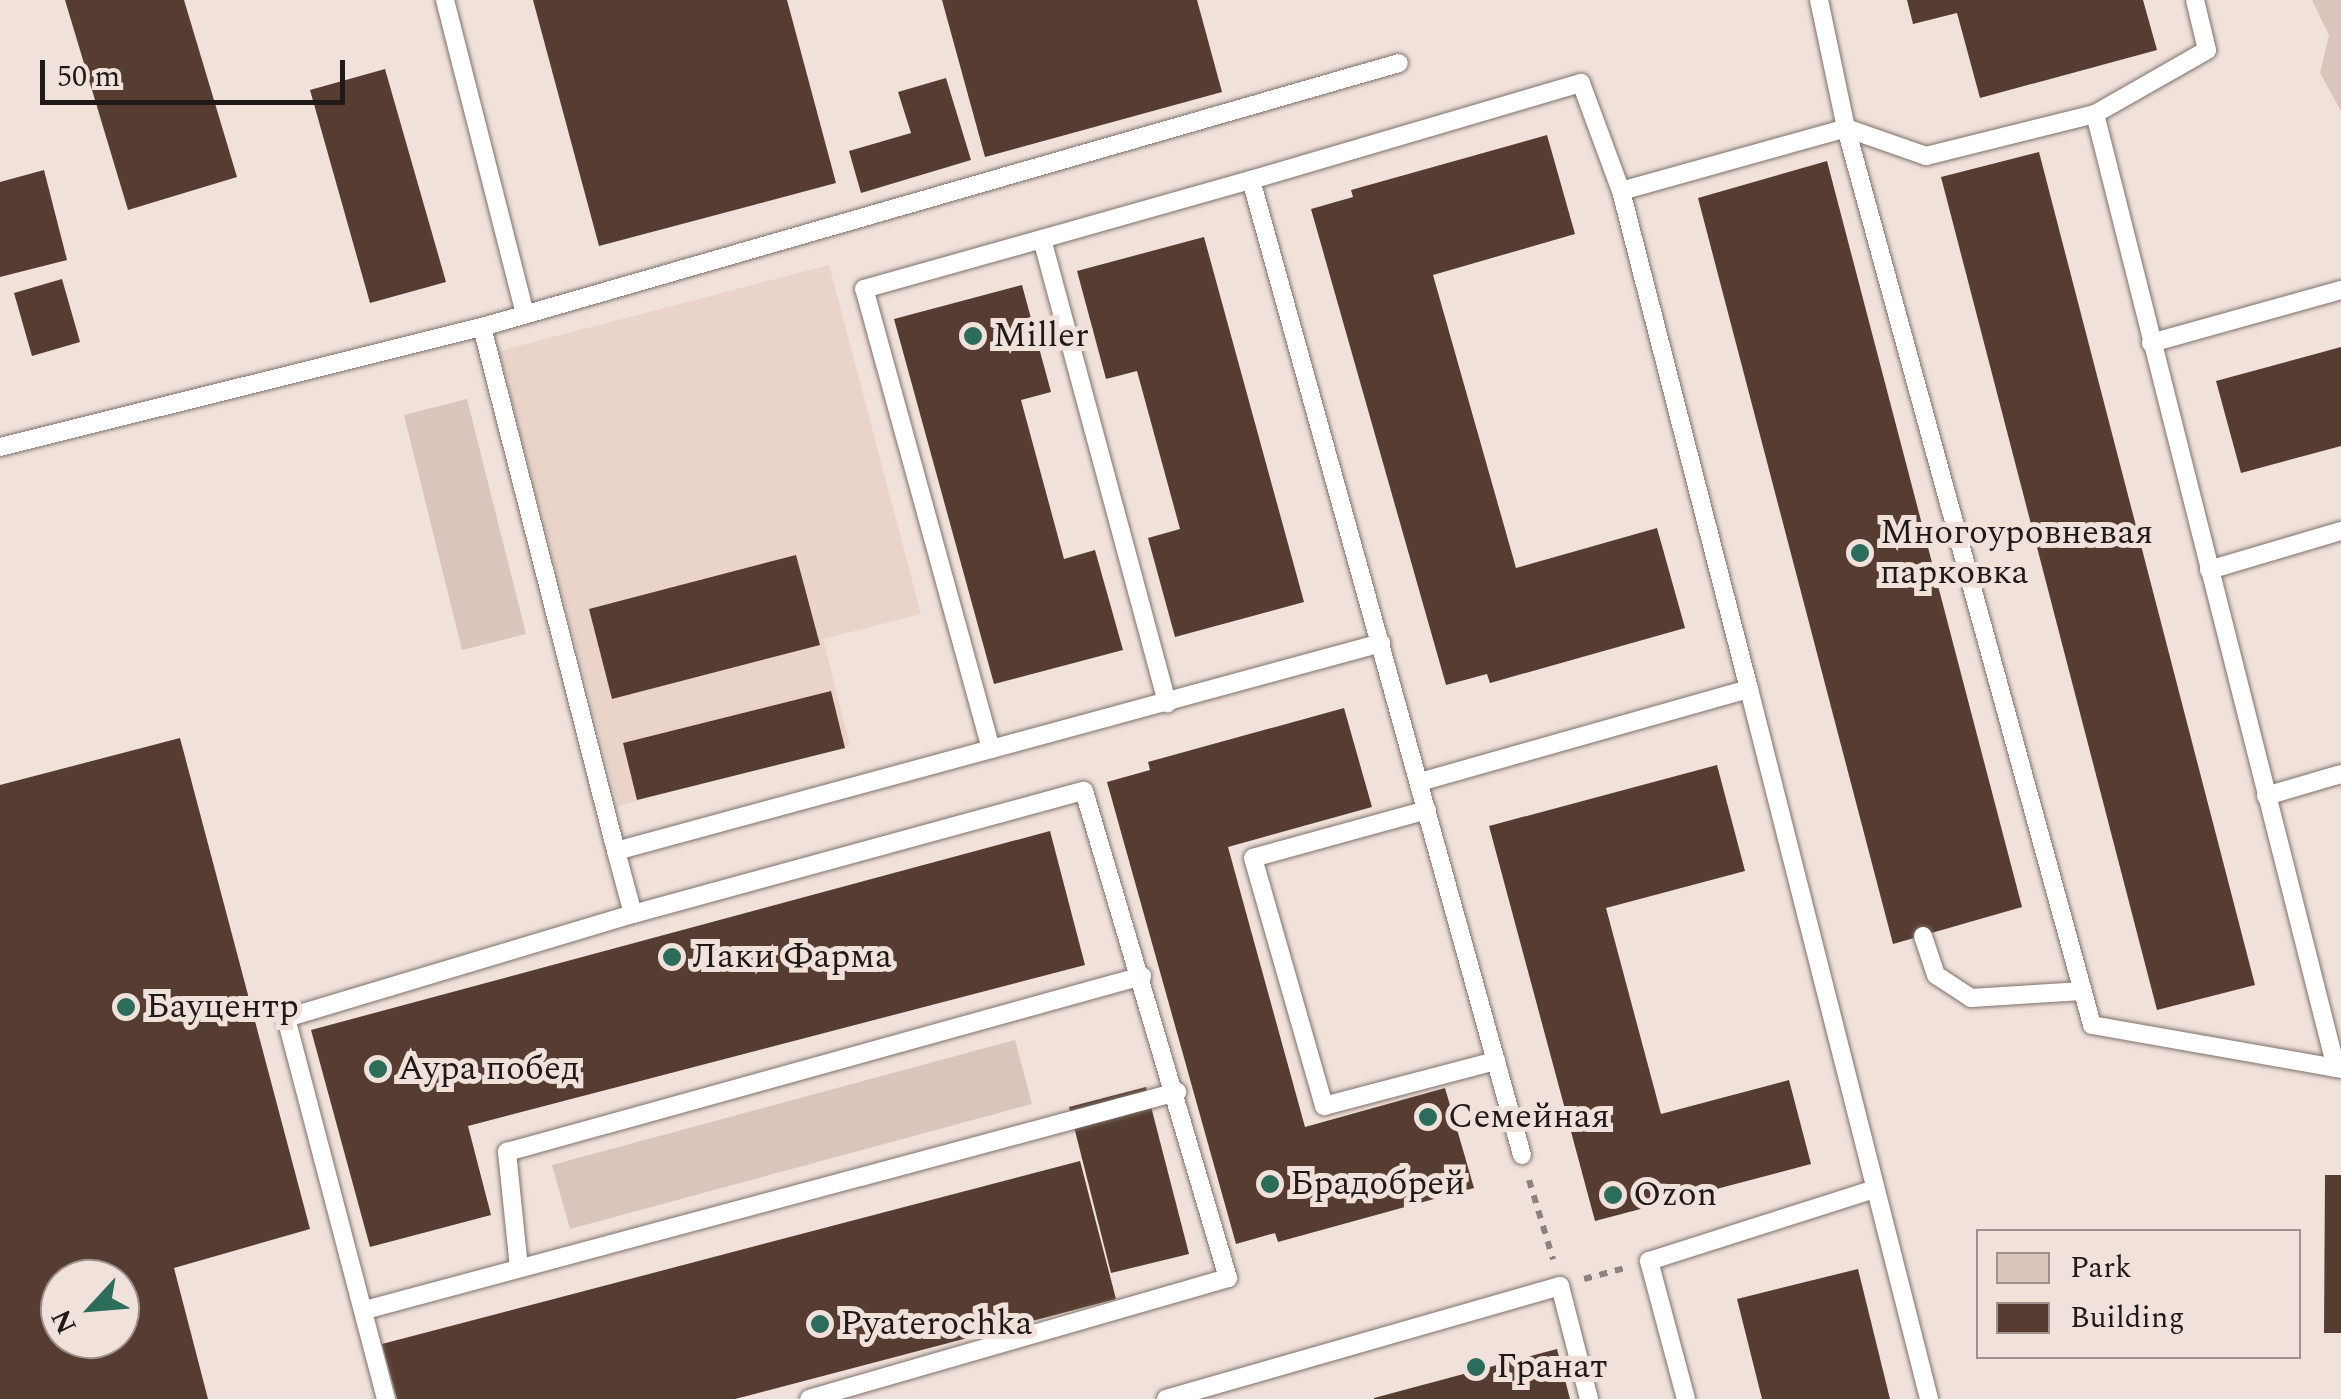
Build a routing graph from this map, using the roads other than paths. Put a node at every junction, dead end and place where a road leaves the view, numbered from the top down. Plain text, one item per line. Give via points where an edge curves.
1 (445, 0) edge
2 (1819, 0) edge
3 (2195, 0) edge
4 (1399, 63) dead end
5 (2095, 114) junction
6 (1846, 128) junction
7 (1251, 180) junction
8 (1620, 192) junction
9 (1042, 239) junction
10 (2341, 290) edge
11 (525, 314) junction
12 (482, 327) junction
13 (2151, 343) junction
14 (0, 448) edge
15 (2341, 531) edge
16 (2209, 570) junction
17 (1381, 643) junction
18 (1749, 689) junction
19 (1167, 703) junction
20 (992, 749) junction
21 (2341, 774) edge
22 (1420, 782) junction
23 (2266, 796) junction
24 (1427, 810) junction
25 (616, 850) junction
26 (633, 914) junction
27 (1922, 936) dead end
28 (1142, 976) junction
29 (2082, 991) junction
30 (1496, 1061) junction
31 (2338, 1068) edge
32 (1177, 1092) junction
33 (1522, 1155) road end
34 (1876, 1189) junction
35 (519, 1268) junction
36 (365, 1310) junction
37 (386, 1399) edge
38 (809, 1399) edge
39 (1166, 1399) edge
40 (1589, 1399) edge
41 (1686, 1399) edge
42 (1929, 1399) edge

1 - 11 lane
2 - 6 lane
3 - 5 lane via 2207,50
4 - 11 lane
5 - 6 lane via 1926,156
5 - 13 lane
6 - 8 lane
6 - 29 lane
7 - 8 lane via 1581,83
7 - 9 lane
7 - 17 lane
8 - 18 lane
9 - 19 lane
9 - 20 lane via 864,289
10 - 13 lane
11 - 12 lane
12 - 14 lane
12 - 25 lane
13 - 16 lane
15 - 16 lane
16 - 23 lane
17 - 19 lane
17 - 22 lane
18 - 22 lane
18 - 34 lane
19 - 20 lane
20 - 25 lane
21 - 23 lane
22 - 24 lane
23 - 31 lane
24 - 30 lane
24 - 30 lane via 1253,858 1324,1106
25 - 26 lane
26 - 28 lane via 1084,791
26 - 36 lane via 286,1018
27 - 29 lane via 1936,975 1971,998
28 - 32 lane
28 - 35 lane via 507,1152
29 - 31 lane via 2092,1025
30 - 33 lane
32 - 35 lane
32 - 38 lane via 1228,1278
34 - 41 lane via 1649,1261
34 - 42 lane
35 - 36 lane
36 - 37 lane
39 - 40 lane via 1560,1286

